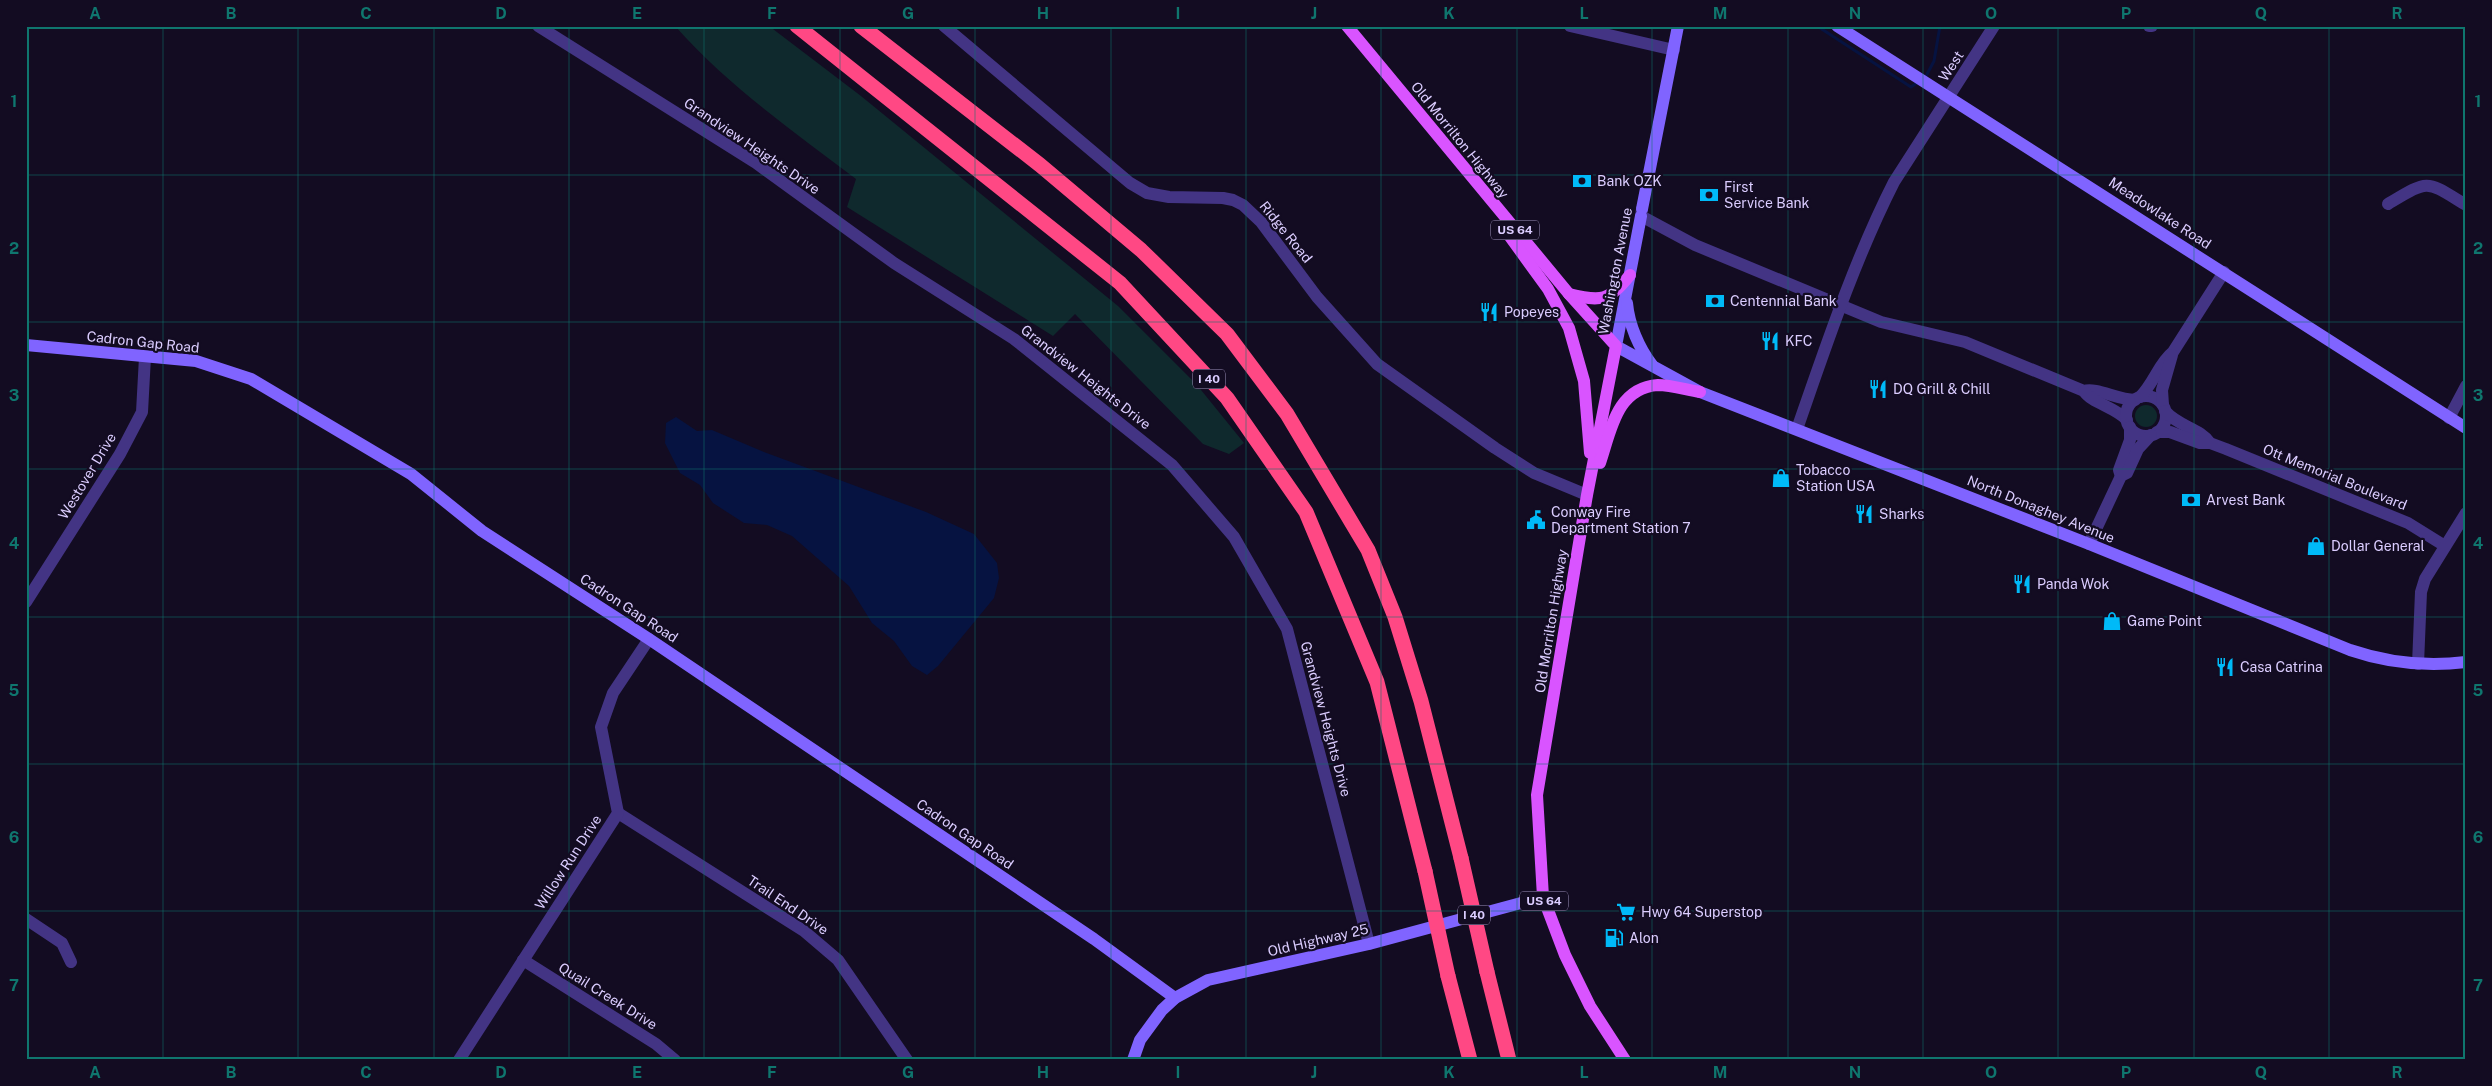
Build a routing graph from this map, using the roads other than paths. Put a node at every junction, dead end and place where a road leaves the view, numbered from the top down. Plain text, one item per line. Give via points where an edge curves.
1 (538, 26) edge
2 (797, 26) edge
3 (861, 26) edge
4 (870, 26) edge
5 (944, 26) edge
6 (1347, 26) edge
7 (1570, 26) edge
8 (1678, 26) edge
9 (1837, 26) edge
10 (1994, 26) edge
11 (1674, 50) junction
12 (934, 84) junction
13 (1949, 96) junction
14 (1462, 165) junction
15 (2388, 204) dead end
16 (2466, 205) edge
17 (1641, 213) junction
18 (2224, 272) junction
19 (1630, 275) junction
20 (1569, 294) junction
21 (1627, 295) junction
22 (1841, 305) junction
23 (26, 345) edge
24 (1616, 346) junction
25 (2173, 352) junction
26 (145, 356) junction
27 (1656, 368) junction
28 (2466, 386) edge
29 (2084, 391) junction
30 (1700, 392) junction
31 (2138, 398) junction
32 (2164, 408) junction
33 (2450, 418) junction
34 (2129, 424) junction
35 (2466, 428) edge
36 (1796, 429) junction
37 (2154, 433) junction
38 (2210, 443) junction
39 (2121, 476) junction
40 (1587, 495) junction
41 (2466, 513) edge
42 (2089, 544) junction
43 (2445, 546) junction
44 (26, 602) edge
45 (649, 639) junction
46 (2466, 662) edge
47 (2418, 664) junction
48 (618, 812) junction
49 (1543, 897) junction
50 (26, 919) edge
51 (1370, 944) junction
52 (523, 960) junction
53 (71, 962) dead end
54 (1175, 998) junction
55 (459, 1060) edge
56 (675, 1060) edge
57 (908, 1060) edge
58 (1133, 1060) edge
59 (1470, 1060) edge
60 (1509, 1060) edge
61 (1624, 1060) edge

1 - 51 street, Grandview Heights Drive via 756,163 894,263 1014,338 1172,465 1234,537 1287,629
2 - 59 highway, I 40, bridge via 1120,283 1227,398 1306,512 1377,682
3 - 12 highway, I 40
4 - 12 highway
5 - 40 street, Ridge Road via 1130,183 1147,193 1169,197 1223,198 1243,205 1261,222 1317,297 1377,364 1534,473
6 - 14 main road, Old Morrilton Highway / US 64
7 - 11 street
8 - 11 street, Washington Avenue
9 - 13 street, Meadowlake Road
10 - 13 street, West
11 - 17 street, Washington Avenue
12 - 60 highway, I 40, bridge via 1040,164 1141,250 1227,334 1287,414 1368,550 1395,617 1421,702
13 - 18 street, Meadowlake Road
13 - 22 street, West via 1880,208
14 - 20 main road, Old Morrilton Highway / US 64
14 - 40 main road via 1548,289 1569,328 1584,381 1590,447
15 - 16 street via 2420,185 2435,186
17 - 19 street, Washington Avenue
17 - 22 street via 1695,245
18 - 25 street
18 - 33 street, Meadowlake Road
19 - 20 main road via 1616,292 1600,299
19 - 21 street, Washington Avenue
20 - 24 main road, Old Morrilton Highway / US 64
21 - 24 street, Washington Avenue
21 - 27 street via 1635,335 1644,354
22 - 29 street via 1881,322 1965,342
22 - 36 street, West
23 - 26 street, Cadron Gap Road
24 - 27 street, North Donaghey Avenue
24 - 40 main road, Old Morrilton Highway / US 64
25 - 31 street via 2165,358 2150,387
25 - 32 street via 2163,386
26 - 44 street, Westover Drive via 142,412 120,454
26 - 45 street, Cadron Gap Road via 196,361 251,379 411,474 482,531
27 - 30 street, North Donaghey Avenue
28 - 33 street
29 - 31 street via 2091,389 2117,399
29 - 34 street via 2088,397 2118,411
30 - 36 street, North Donaghey Avenue
30 - 40 main road via 1659,385 1640,388 1629,395 1612,422
31 - 32 street via 2153,397
31 - 34 street via 2128,409
32 - 37 street via 2164,424
32 - 38 street, Ott Memorial Boulevard via 2179,424 2205,435
33 - 35 street, Meadowlake Road
34 - 37 street via 2140,434
34 - 39 street via 2130,440 2119,470
36 - 42 street, North Donaghey Avenue
37 - 38 street, Ott Memorial Boulevard via 2170,432 2200,443
37 - 39 street via 2138,449 2127,473
38 - 43 street, Ott Memorial Boulevard via 2408,523
39 - 42 street
40 - 49 main road, Old Morrilton Highway / US 64 via 1537,795
41 - 43 street
42 - 47 street, North Donaghey Avenue via 2350,650 2373,658
43 - 47 street via 2421,592
45 - 48 street, Willow Run Drive via 613,692 601,727
45 - 54 street, Cadron Gap Road via 1094,939
46 - 47 street, North Donaghey Avenue
48 - 52 street, Willow Run Drive
48 - 57 street, Trail End Drive via 804,931 831,954
49 - 51 street, Old Highway 25
49 - 61 main road, Old Morrilton Highway / US 64 via 1590,1006
50 - 53 street via 62,943
51 - 54 street, Old Highway 25 via 1208,980
52 - 55 street, Willow Run Drive
52 - 56 street, Quail Creek Drive via 656,1044
54 - 58 street, Old Highway 25 via 1140,1040

